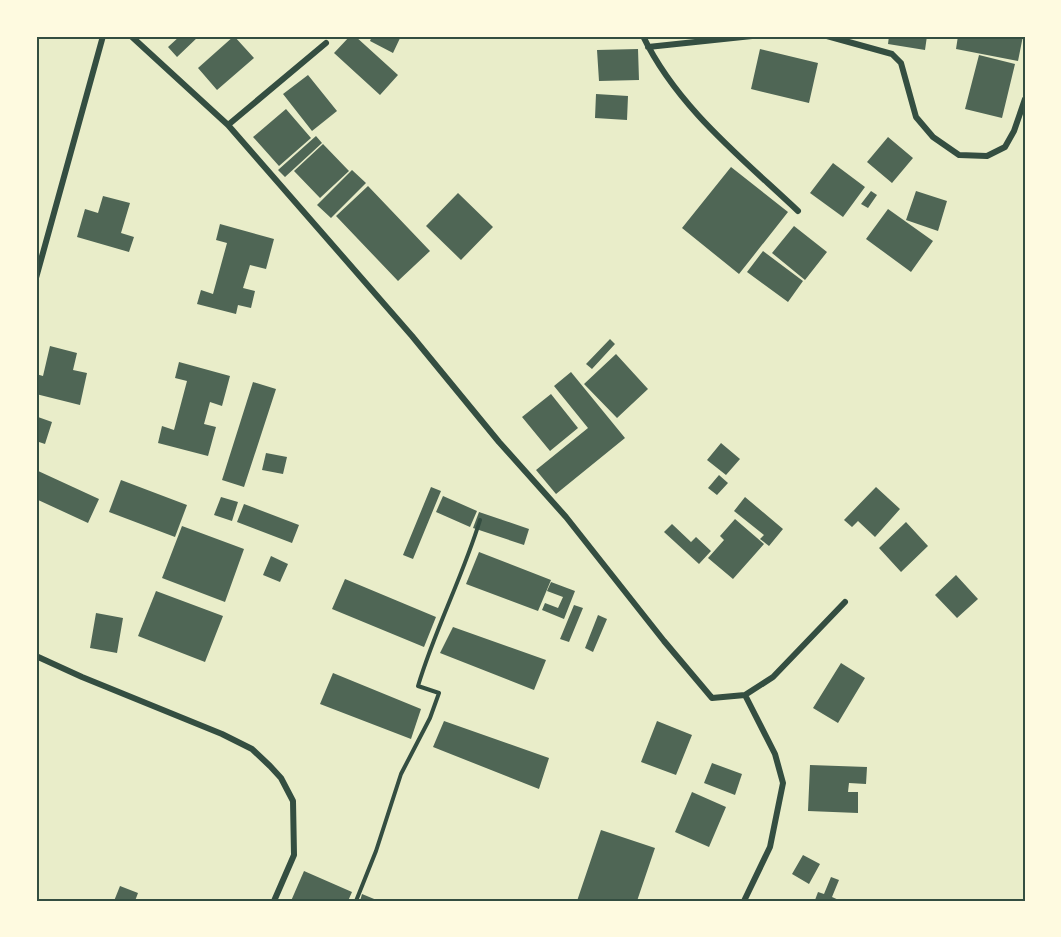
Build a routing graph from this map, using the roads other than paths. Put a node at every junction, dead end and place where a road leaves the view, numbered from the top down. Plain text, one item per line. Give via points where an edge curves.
1 (103, 36) edge
2 (131, 36) edge
3 (643, 36) edge
4 (752, 36) edge
5 (827, 36) edge
6 (326, 43) dead end
7 (648, 47) junction
8 (1025, 99) edge
9 (228, 125) junction
10 (798, 211) dead end
11 (36, 278) edge
12 (844, 602) dead end
13 (36, 656) edge
14 (745, 695) junction
15 (274, 901) edge
16 (744, 901) edge

1 - 11 street
2 - 9 street
3 - 7 street
4 - 7 street
5 - 8 street via 892,54 901,63 916,117 933,137 959,155 987,156 1005,147
6 - 9 street
7 - 10 street via 699,117
9 - 14 street via 566,517 712,698
12 - 14 street via 773,677
13 - 15 street via 222,734 252,749 270,766 293,801 294,855
14 - 16 street via 775,754 783,783 770,847

